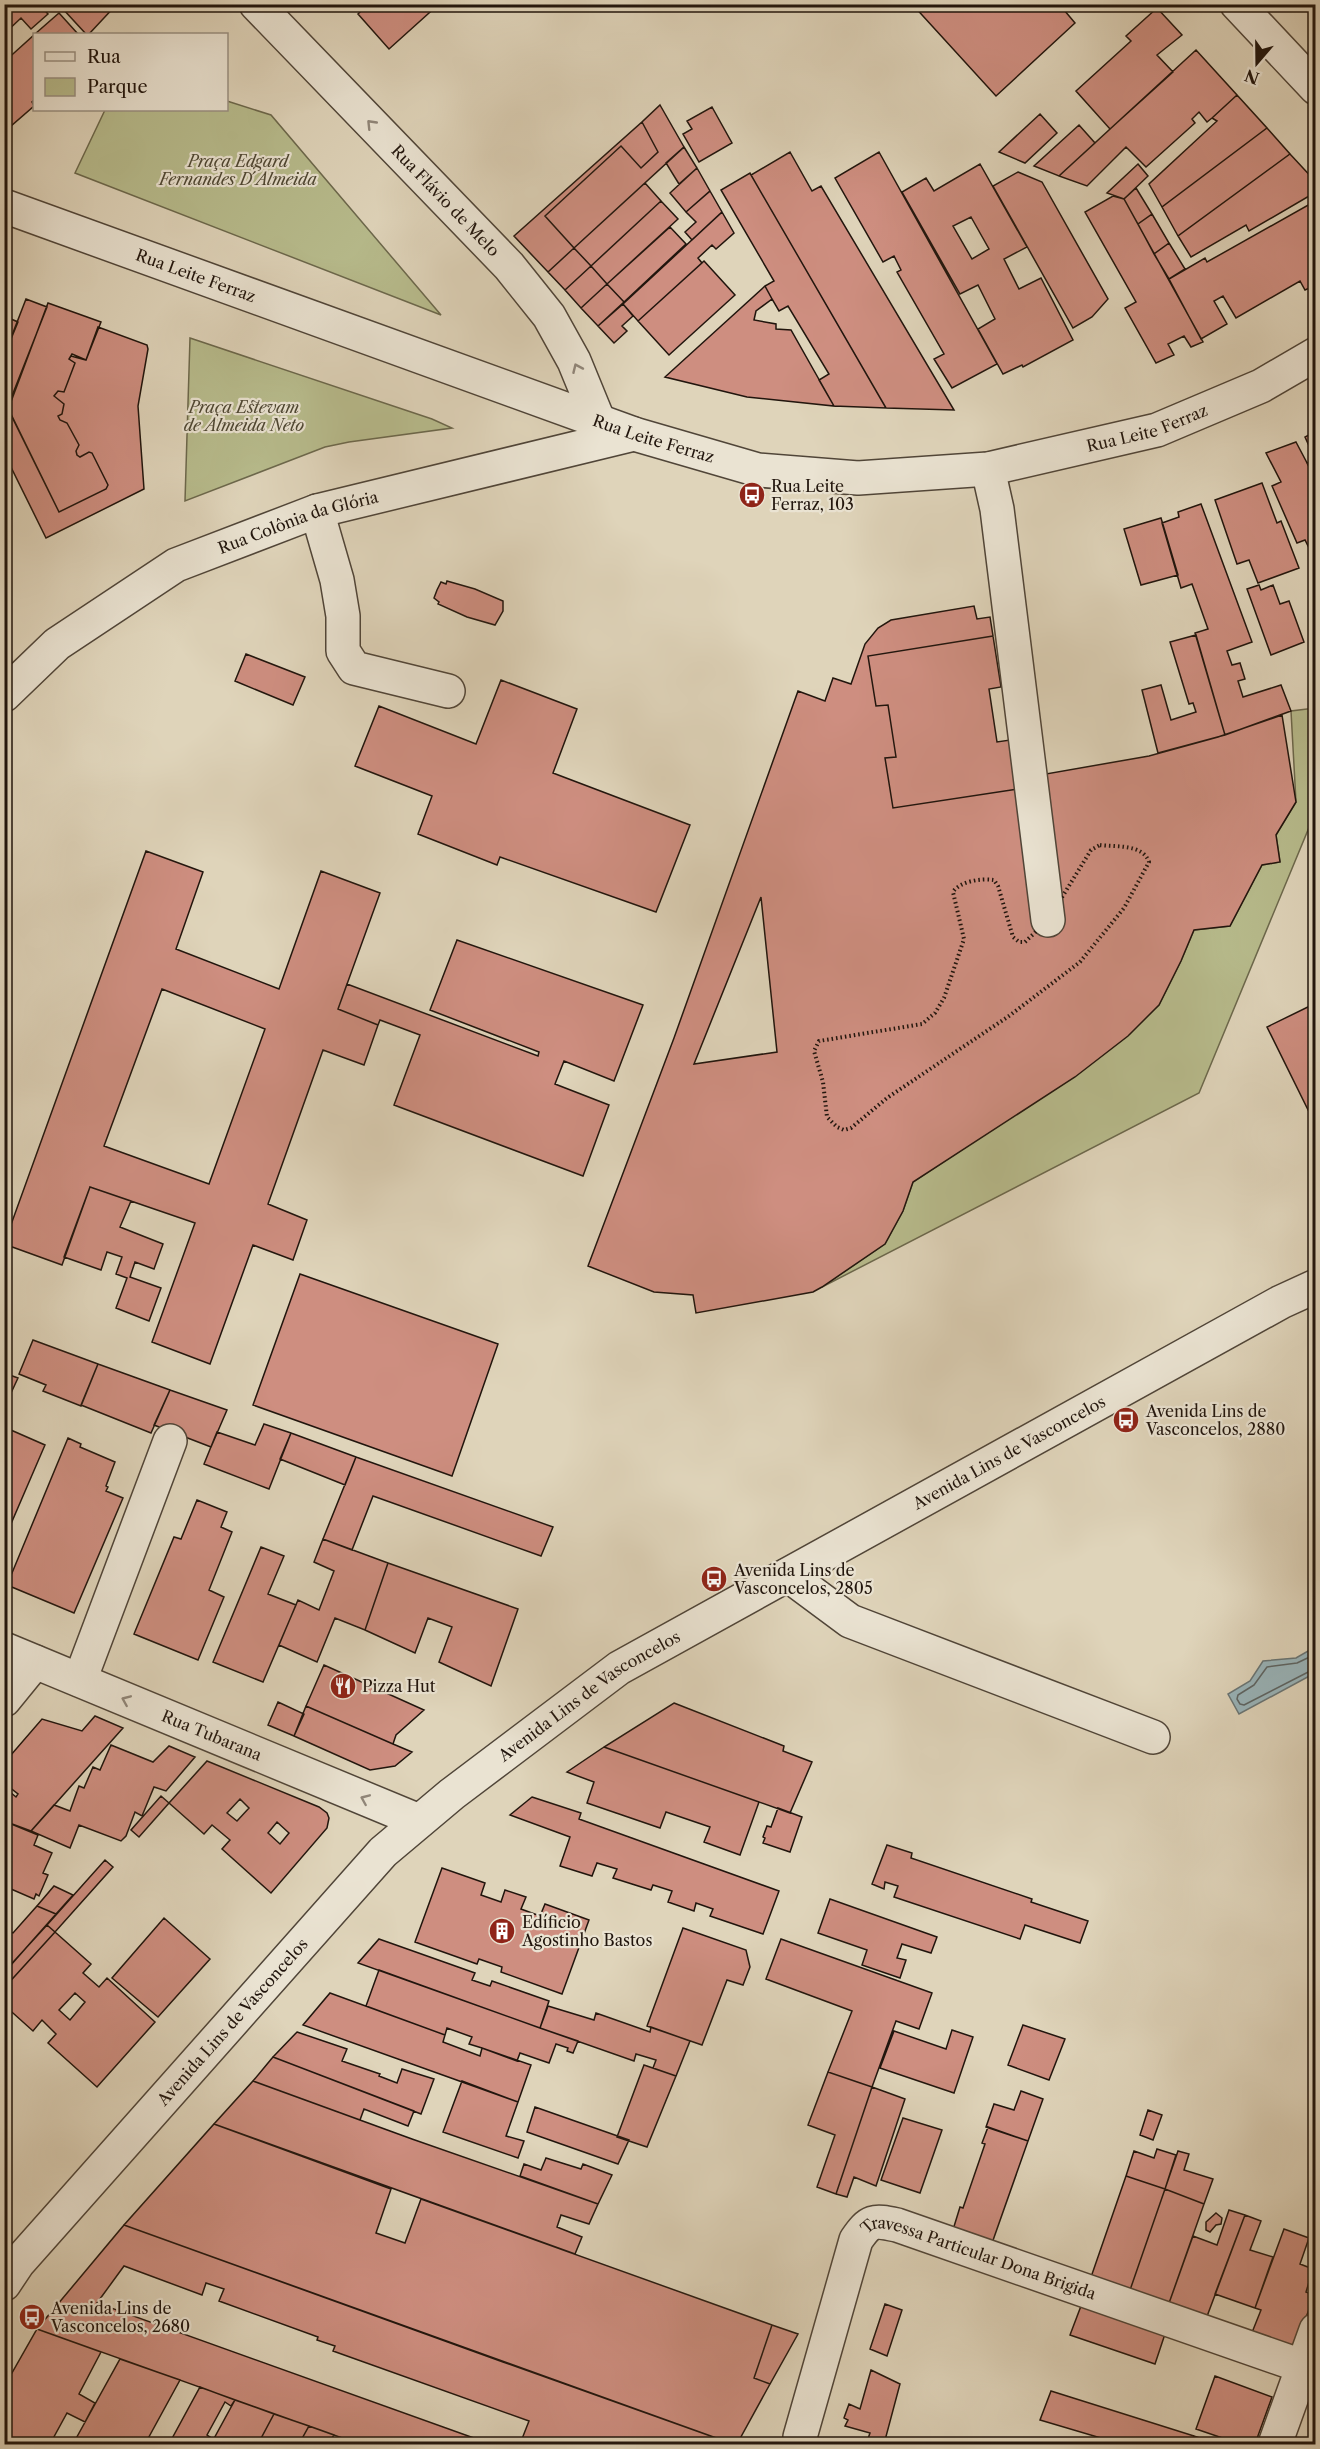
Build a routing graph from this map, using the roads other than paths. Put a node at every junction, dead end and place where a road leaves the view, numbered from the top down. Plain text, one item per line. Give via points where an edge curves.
1 (256, 4) edge
2 (1237, 4) edge
3 (1272, 4) edge
4 (1270, 39) junction
5 (1316, 88) edge
6 (4, 206) edge
7 (1316, 354) edge
8 (599, 422) junction
9 (634, 434) junction
10 (988, 469) junction
11 (317, 511) junction
12 (448, 690) dead end
13 (4, 695) edge
14 (1048, 920) road end
15 (1316, 1286) edge
16 (170, 1441) dead end
17 (788, 1575) junction
18 (4, 1649) edge
19 (35, 1662) junction
20 (80, 1680) junction
21 (4, 1700) edge
22 (1153, 1737) dead end
23 (418, 1821) junction
24 (4, 2284) edge
25 (1316, 2330) edge
26 (1309, 2369) edge
27 (800, 2437) dead end
28 (1275, 2445) edge

8 -> 1 street, Rua Flávio de Melo via 574,361 549,316 508,266
2 - 4 street
3 - 4 street
4 - 5 street
6 - 8 street, Rua Leite Ferraz
7 - 10 street, Rua Leite Ferraz via 1262,386 1157,430
8 - 9 street, Rua Leite Ferraz
9 - 10 street, Rua Leite Ferraz via 758,470 858,478
9 - 11 street, Rua Colônia da Glória
10 - 14 street via 997,509
11 - 12 street via 343,616 343,651 354,668
11 - 13 street, Rua Colônia da Glória via 176,566 57,644
15 - 17 street, Avenida Lins de Vasconcelos
16 - 20 street
17 - 22 street via 850,1621
17 - 23 street, Avenida Lins de Vasconcelos via 619,1668
18 - 19 street, Rua Tubarana
19 - 20 street, Rua Tubarana
19 - 21 street
23 -> 20 street, Rua Tubarana
23 - 24 street, Avenida Lins de Vasconcelos via 383,1852 18,2263
25 - 26 street
26 - 27 street, Travessa Particular Dona Brigida via 876,2221 866,2226 856,2240
26 - 28 street

